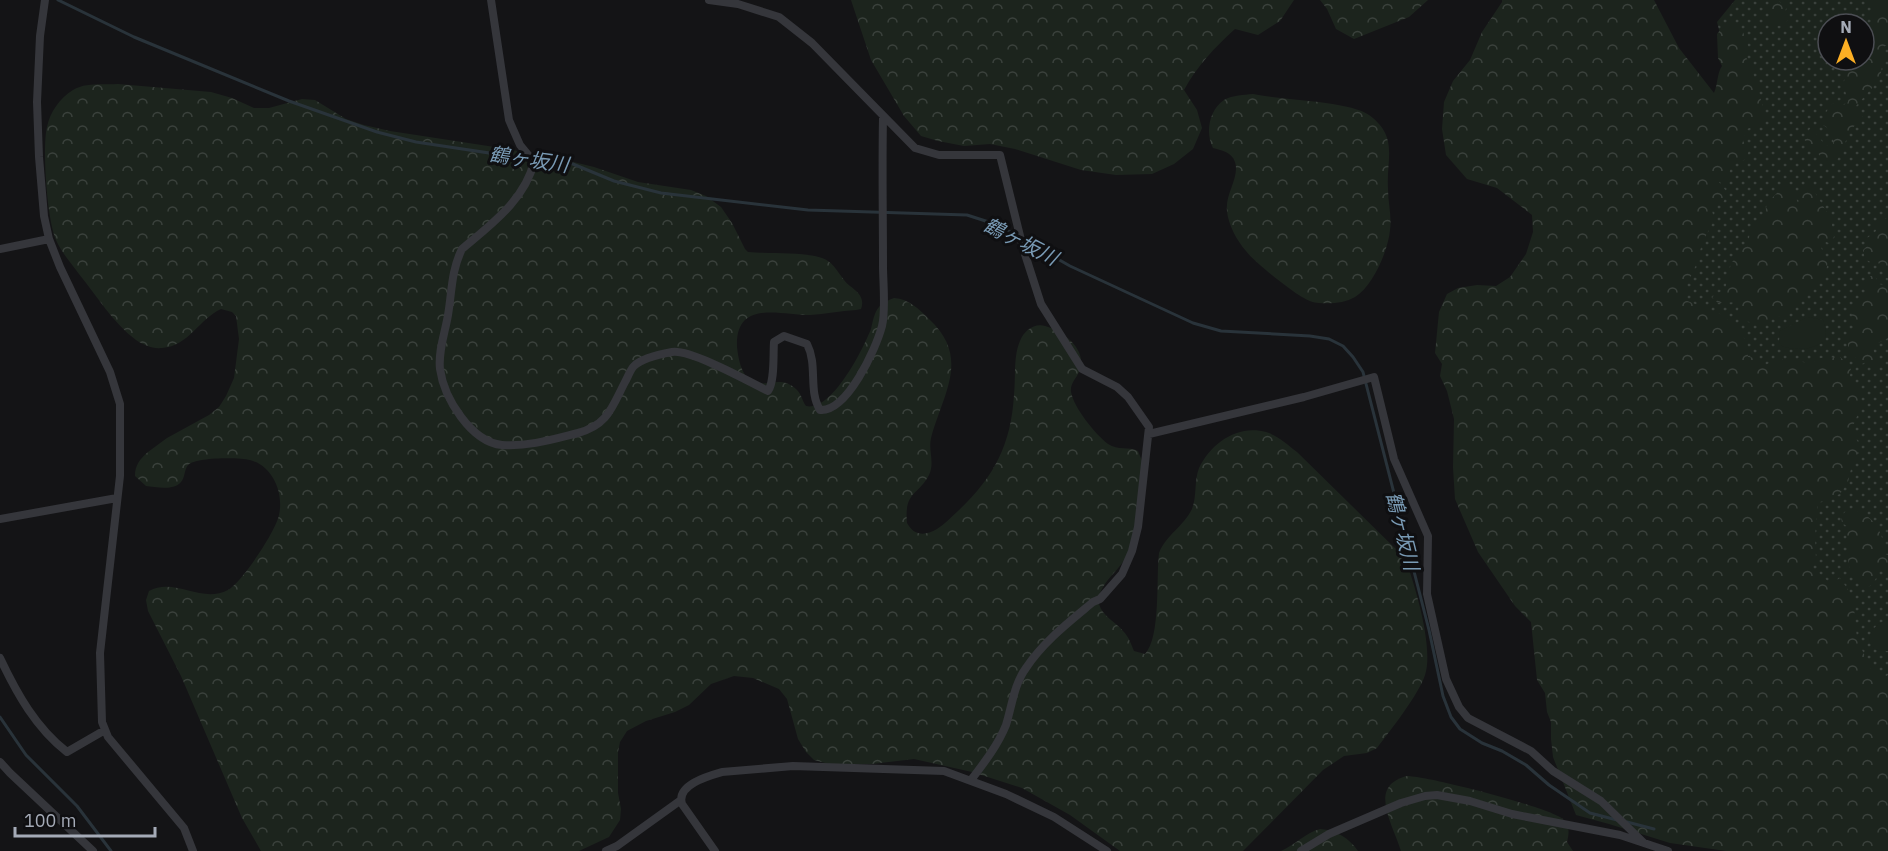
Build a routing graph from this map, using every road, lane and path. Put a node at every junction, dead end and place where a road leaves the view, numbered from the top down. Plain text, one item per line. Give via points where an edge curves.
1 (491, 0) edge
2 (709, 0) edge
3 (45, 1) edge
4 (883, 118) junction
5 (49, 239) junction
6 (0, 249) edge
7 (1149, 434) junction
8 (117, 498) junction
9 (0, 519) edge
10 (0, 658) edge
11 (105, 730) junction
12 (0, 762) edge
13 (971, 780) junction
14 (681, 800) junction
15 (1644, 843) junction
16 (93, 851) edge
17 (193, 851) edge
18 (606, 851) edge
19 (715, 851) edge
20 (1107, 851) edge
21 (1302, 851) edge
22 (1668, 851) edge

1 - 4 street via 509,120 520,145 534,162 513,203 462,249 452,277 440,350 440,369 452,403 486,441 527,445 600,424 633,367 674,352 704,360 768,391 774,374 774,342 784,336 807,344 811,352 814,400 820,410 836,406 863,371 882,324
2 - 4 street via 779,17 812,43
3 - 5 street via 37,102
4 - 7 street via 922,152 1000,154 1041,304 1082,369 1128,397 1149,427
5 - 6 street
5 - 8 street via 117,392
7 - 13 street via 1138,527 1122,574 1100,599 1044,645 1025,669 1005,727
7 - 15 street via 1374,377 1394,459 1428,536 1427,594 1446,679 1459,707 1468,718 1532,751 1553,771 1601,801
8 - 9 street
8 - 11 street via 100,653
10 - 11 street via 16,693 40,727 67,752
11 - 17 street via 184,828
12 - 16 street
13 - 14 street via 944,771 793,766 712,775 683,790
13 - 20 street via 1054,817
14 - 18 street
14 - 19 street
15 - 21 street via 1431,795 1401,802 1359,820
15 - 22 street

